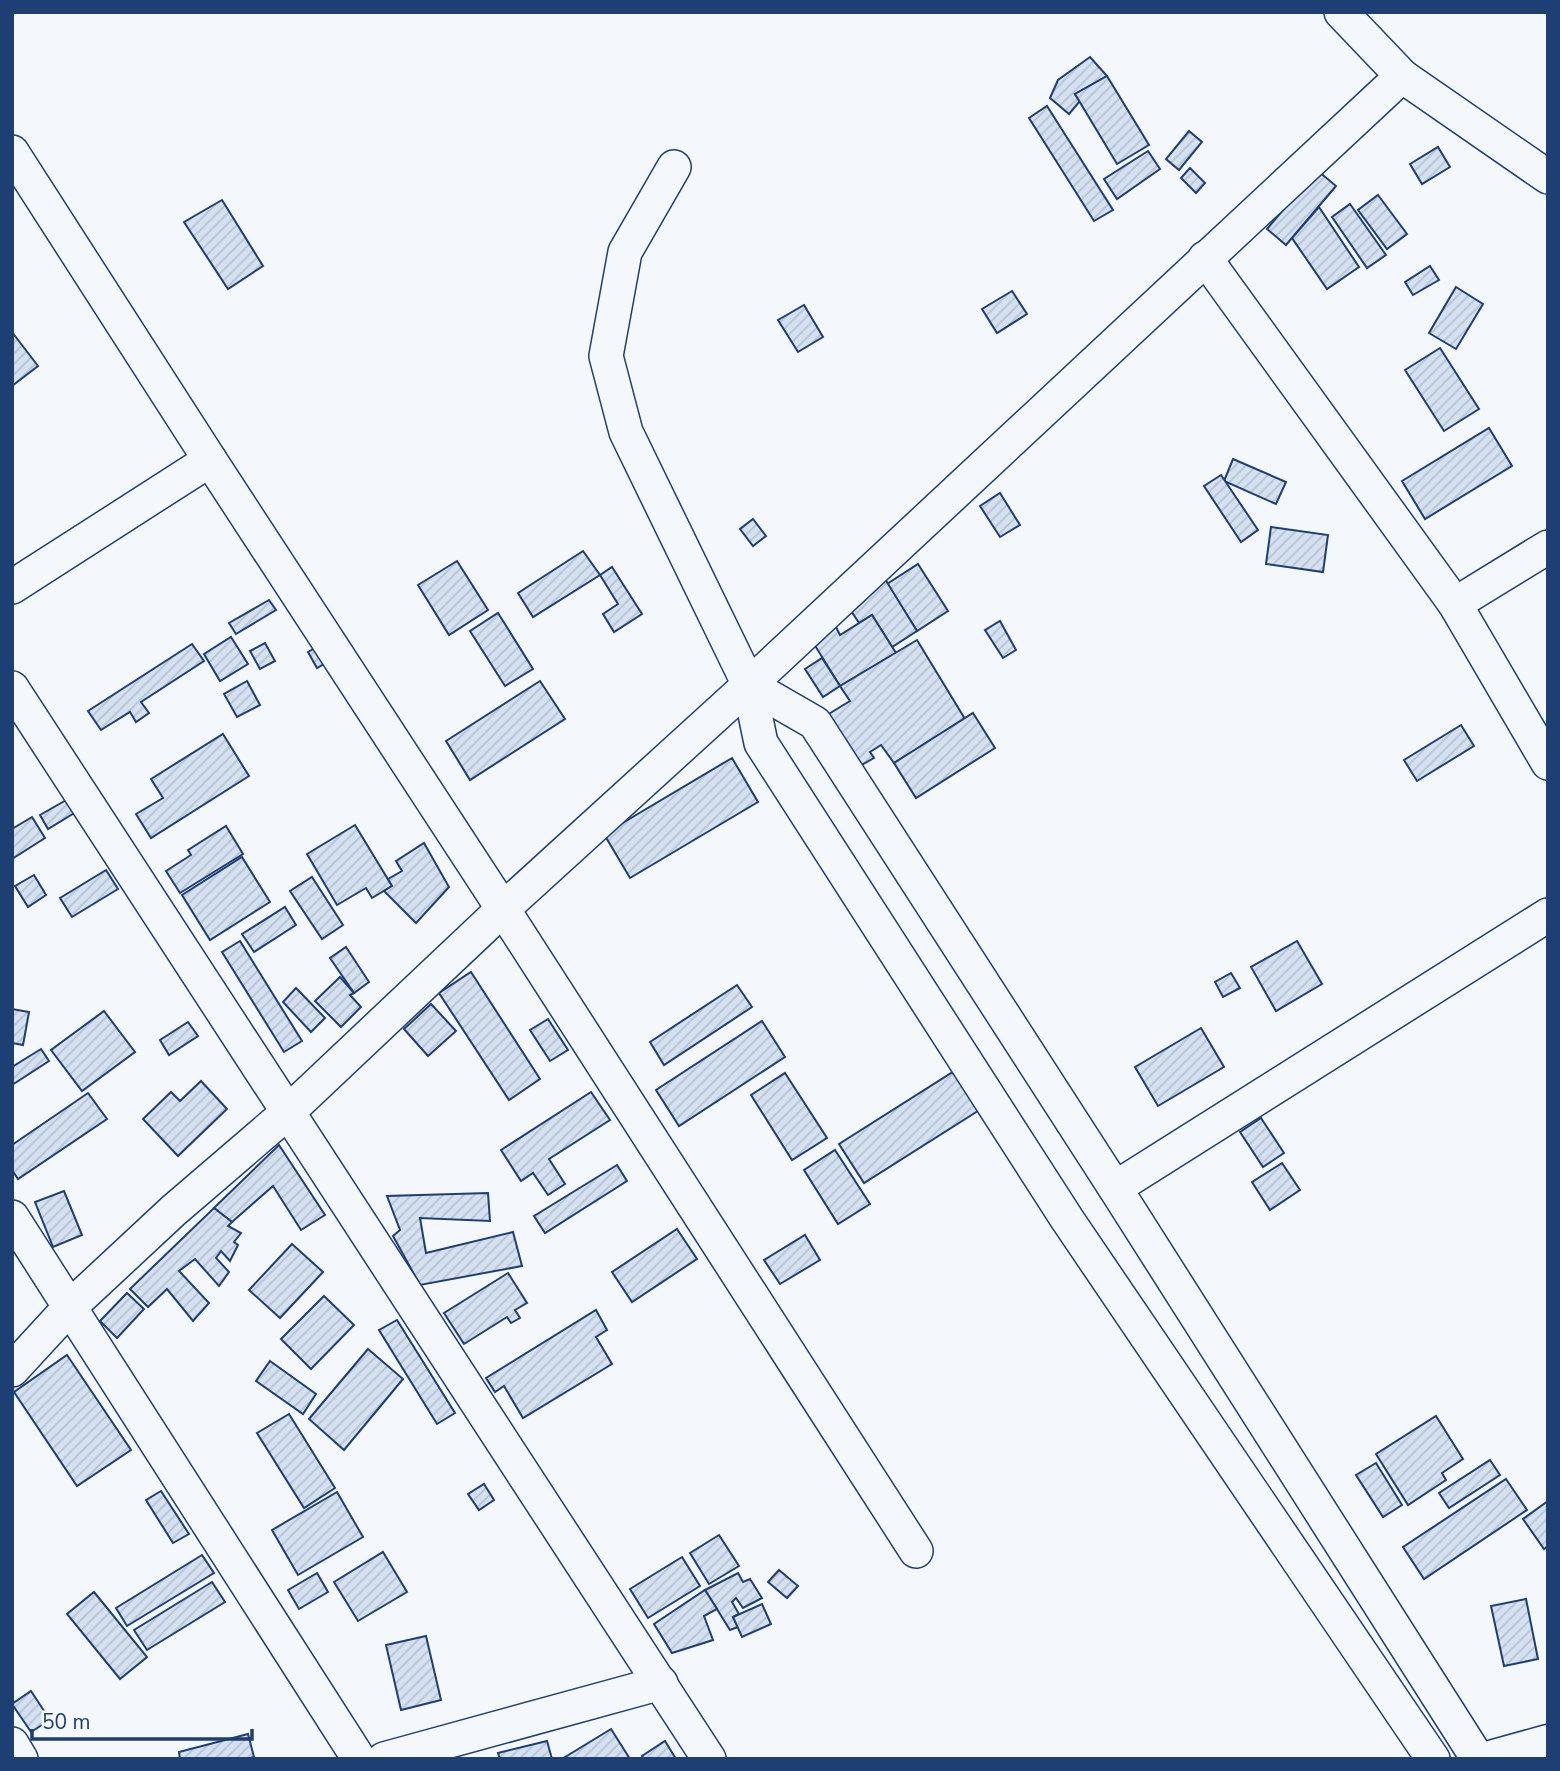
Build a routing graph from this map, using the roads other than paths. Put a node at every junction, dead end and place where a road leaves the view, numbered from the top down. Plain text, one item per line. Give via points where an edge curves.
1 (1341, 12) edge
2 (1402, 76) junction
3 (12, 152) edge
4 (674, 167) dead end
5 (1546, 172) edge
6 (1205, 258) junction
7 (210, 460) junction
8 (1548, 547) edge
9 (12, 587) edge
10 (1455, 604) junction
11 (749, 685) junction
12 (12, 688) edge
13 (1548, 763) edge
14 (503, 909) junction
15 (1548, 915) edge
16 (287, 1113) junction
17 (1115, 1188) junction
18 (12, 1217) edge
19 (71, 1306) junction
20 (12, 1370) edge
21 (916, 1552) dead end
22 (661, 1683) junction
23 (12, 1744) edge
24 (1548, 1744) edge
25 (21, 1759) edge
26 (359, 1759) edge
27 (384, 1759) edge
28 (709, 1759) edge
29 (1433, 1759) edge
30 (1478, 1759) edge
31 (1494, 1759) edge

1 - 2 street
2 - 5 street
2 - 6 street
3 - 7 street
4 - 11 street via 625,252 606,356 626,432
6 - 10 street
6 - 11 street
7 - 9 street
7 - 14 street
8 - 10 street
10 - 13 street
11 - 14 street
11 - 17 street via 815,723
11 - 29 street via 761,743 1067,1219
12 - 16 street
14 - 16 street
14 - 21 street
15 - 17 street
16 - 19 street
16 - 22 street
17 - 30 street
18 - 19 street
19 - 20 street
19 - 26 street
22 - 27 street
22 - 28 street
23 - 25 street
24 - 31 main road

